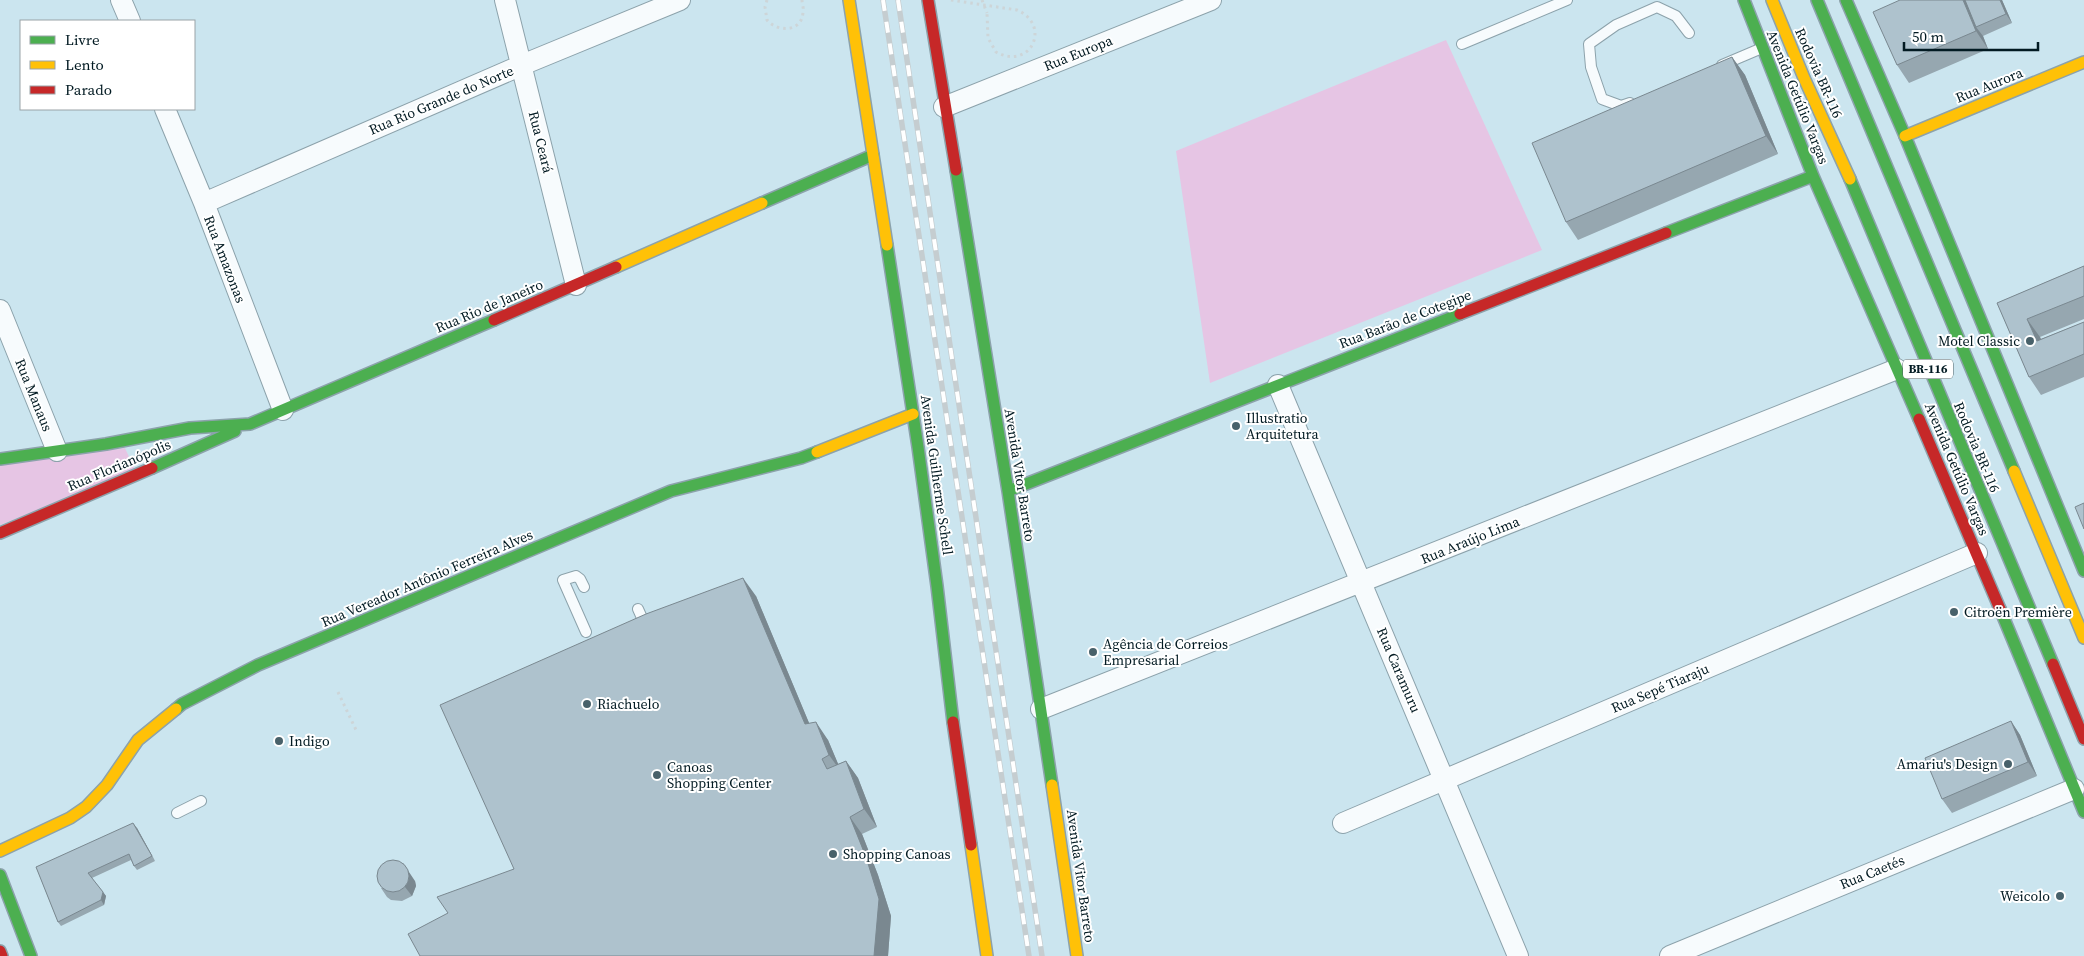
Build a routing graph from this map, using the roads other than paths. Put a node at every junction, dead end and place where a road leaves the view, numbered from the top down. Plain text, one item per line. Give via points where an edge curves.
1 (121, 0) edge
2 (505, 0) edge
3 (680, 0) edge
4 (849, 0) edge
5 (928, 0) edge
6 (1211, 0) edge
7 (1567, 0) edge
8 (1744, 0) edge
9 (1772, 0) edge
10 (1817, 0) edge
11 (1828, 0) edge
12 (1846, 0) edge
13 (1760, 8) edge
14 (130, 20) edge
15 (1689, 33) dead end
16 (1462, 44) dead end
17 (1763, 48) junction
18 (1842, 60) junction
19 (2084, 62) edge
20 (522, 65) junction
21 (1712, 69) edge
22 (1804, 78) junction
23 (1637, 101) edge
24 (944, 107) junction
25 (165, 110) edge
26 (1905, 136) junction
27 (873, 155) junction
28 (1814, 176) junction
29 (204, 203) junction
30 (576, 285) junction
31 (0, 310) edge
32 (1897, 368) junction
33 (1278, 385) junction
34 (283, 410) junction
35 (913, 414) junction
36 (250, 424) junction
37 (106, 444) junction
38 (137, 451) dead end
39 (57, 452) junction
40 (0, 459) edge
41 (1008, 491) junction
42 (0, 533) edge
43 (1976, 553) junction
44 (2084, 571) edge
45 (1363, 583) junction
46 (584, 588) dead end
47 (638, 609) dead end
48 (648, 631) edge
49 (586, 632) dead end
50 (2084, 638) edge
51 (1041, 709) junction
52 (2084, 739) edge
53 (1445, 780) junction
54 (2074, 789) junction
55 (202, 801) dead end
56 (2084, 812) edge
57 (177, 813) dead end
58 (1343, 823) dead end
59 (0, 851) edge
60 (0, 875) edge
61 (0, 950) edge
62 (2, 956) edge
63 (31, 956) edge
64 (987, 956) edge
65 (1077, 956) edge
66 (1518, 956) edge
67 (1670, 956) edge

1 - 14 street
2 - 20 street, Rua Ceará
3 - 20 street, Rua Rio Grande do Norte
4 - 27 main road, Avenida Guilherme Schell
5 - 24 main road, Avenida Vitor Barreto
6 - 24 street, Rua Europa
7 - 16 lane
8 - 17 main road, Avenida Getúlio Vargas
9 - 22 main road, Rodovia BR-116 / BR-116
10 - 18 main road, Rodovia BR-116 / BR-116
11 - 18 main road, BR-116
12 - 26 main road
13 - 22 main road, BR-116
15 - 23 lane via 1676,16 1657,8 1616,25 1589,44 1591,67 1602,99 1621,106
17 - 21 lane
17 - 28 main road, Avenida Getúlio Vargas
18 - 50 main road, Rodovia BR-116 / BR-116
19 - 26 main road, Rua Aurora
20 - 29 street, Rua Rio Grande do Norte
20 - 30 street, Rua Ceará
22 - 52 main road, Rodovia BR-116 / BR-116 via 1842,161
24 - 41 main road, Avenida Vitor Barreto
25 - 29 street, Rua Amazonas
26 - 44 main road
27 - 30 main road, Rua Rio de Janeiro
27 - 35 main road, Avenida Guilherme Schell
28 - 32 main road, Avenida Getúlio Vargas
28 - 33 main road, Rua Barão de Cotegipe
29 - 34 street, Rua Amazonas
30 - 34 main road, Rua Rio de Janeiro
31 - 39 street, Rua Manaus
32 - 43 main road, Avenida Getúlio Vargas
32 - 45 street, Rua Araújo Lima
33 - 41 main road, Rua Barão de Cotegipe
33 - 45 street, Rua Caramuru
34 - 36 main road, Rua Rio de Janeiro
35 - 59 main road, Rua Vereador Antônio Ferreira Alves via 801,458 671,491 258,665 182,704 138,740 107,785 86,807 70,818
35 - 64 main road, Avenida Guilherme Schell via 951,712
36 - 37 main road, Rua Rio de Janeiro via 190,428
36 - 42 main road, Rua Florianópolis via 147,465
37 - 38 main road, Rua Rio de Janeiro
37 - 39 main road, Rua Rio de Janeiro
39 - 40 main road, Rua Rio de Janeiro
41 - 51 main road, Avenida Vitor Barreto
43 - 53 street, Rua Sepé Tiaraju
43 - 54 main road, Avenida Getúlio Vargas
45 - 51 street, Rua Araújo Lima
45 - 53 street, Rua Caramuru
46 - 49 lane via 576,576 563,580
47 - 48 lane
51 - 65 main road, Avenida Vitor Barreto
53 - 58 street, Rua Sepé Tiaraju
53 - 66 street, Rua Caramuru
54 - 56 main road, Avenida Getúlio Vargas
54 - 67 street, Rua Caetés
55 - 57 lane
60 - 63 main road
61 - 62 main road

